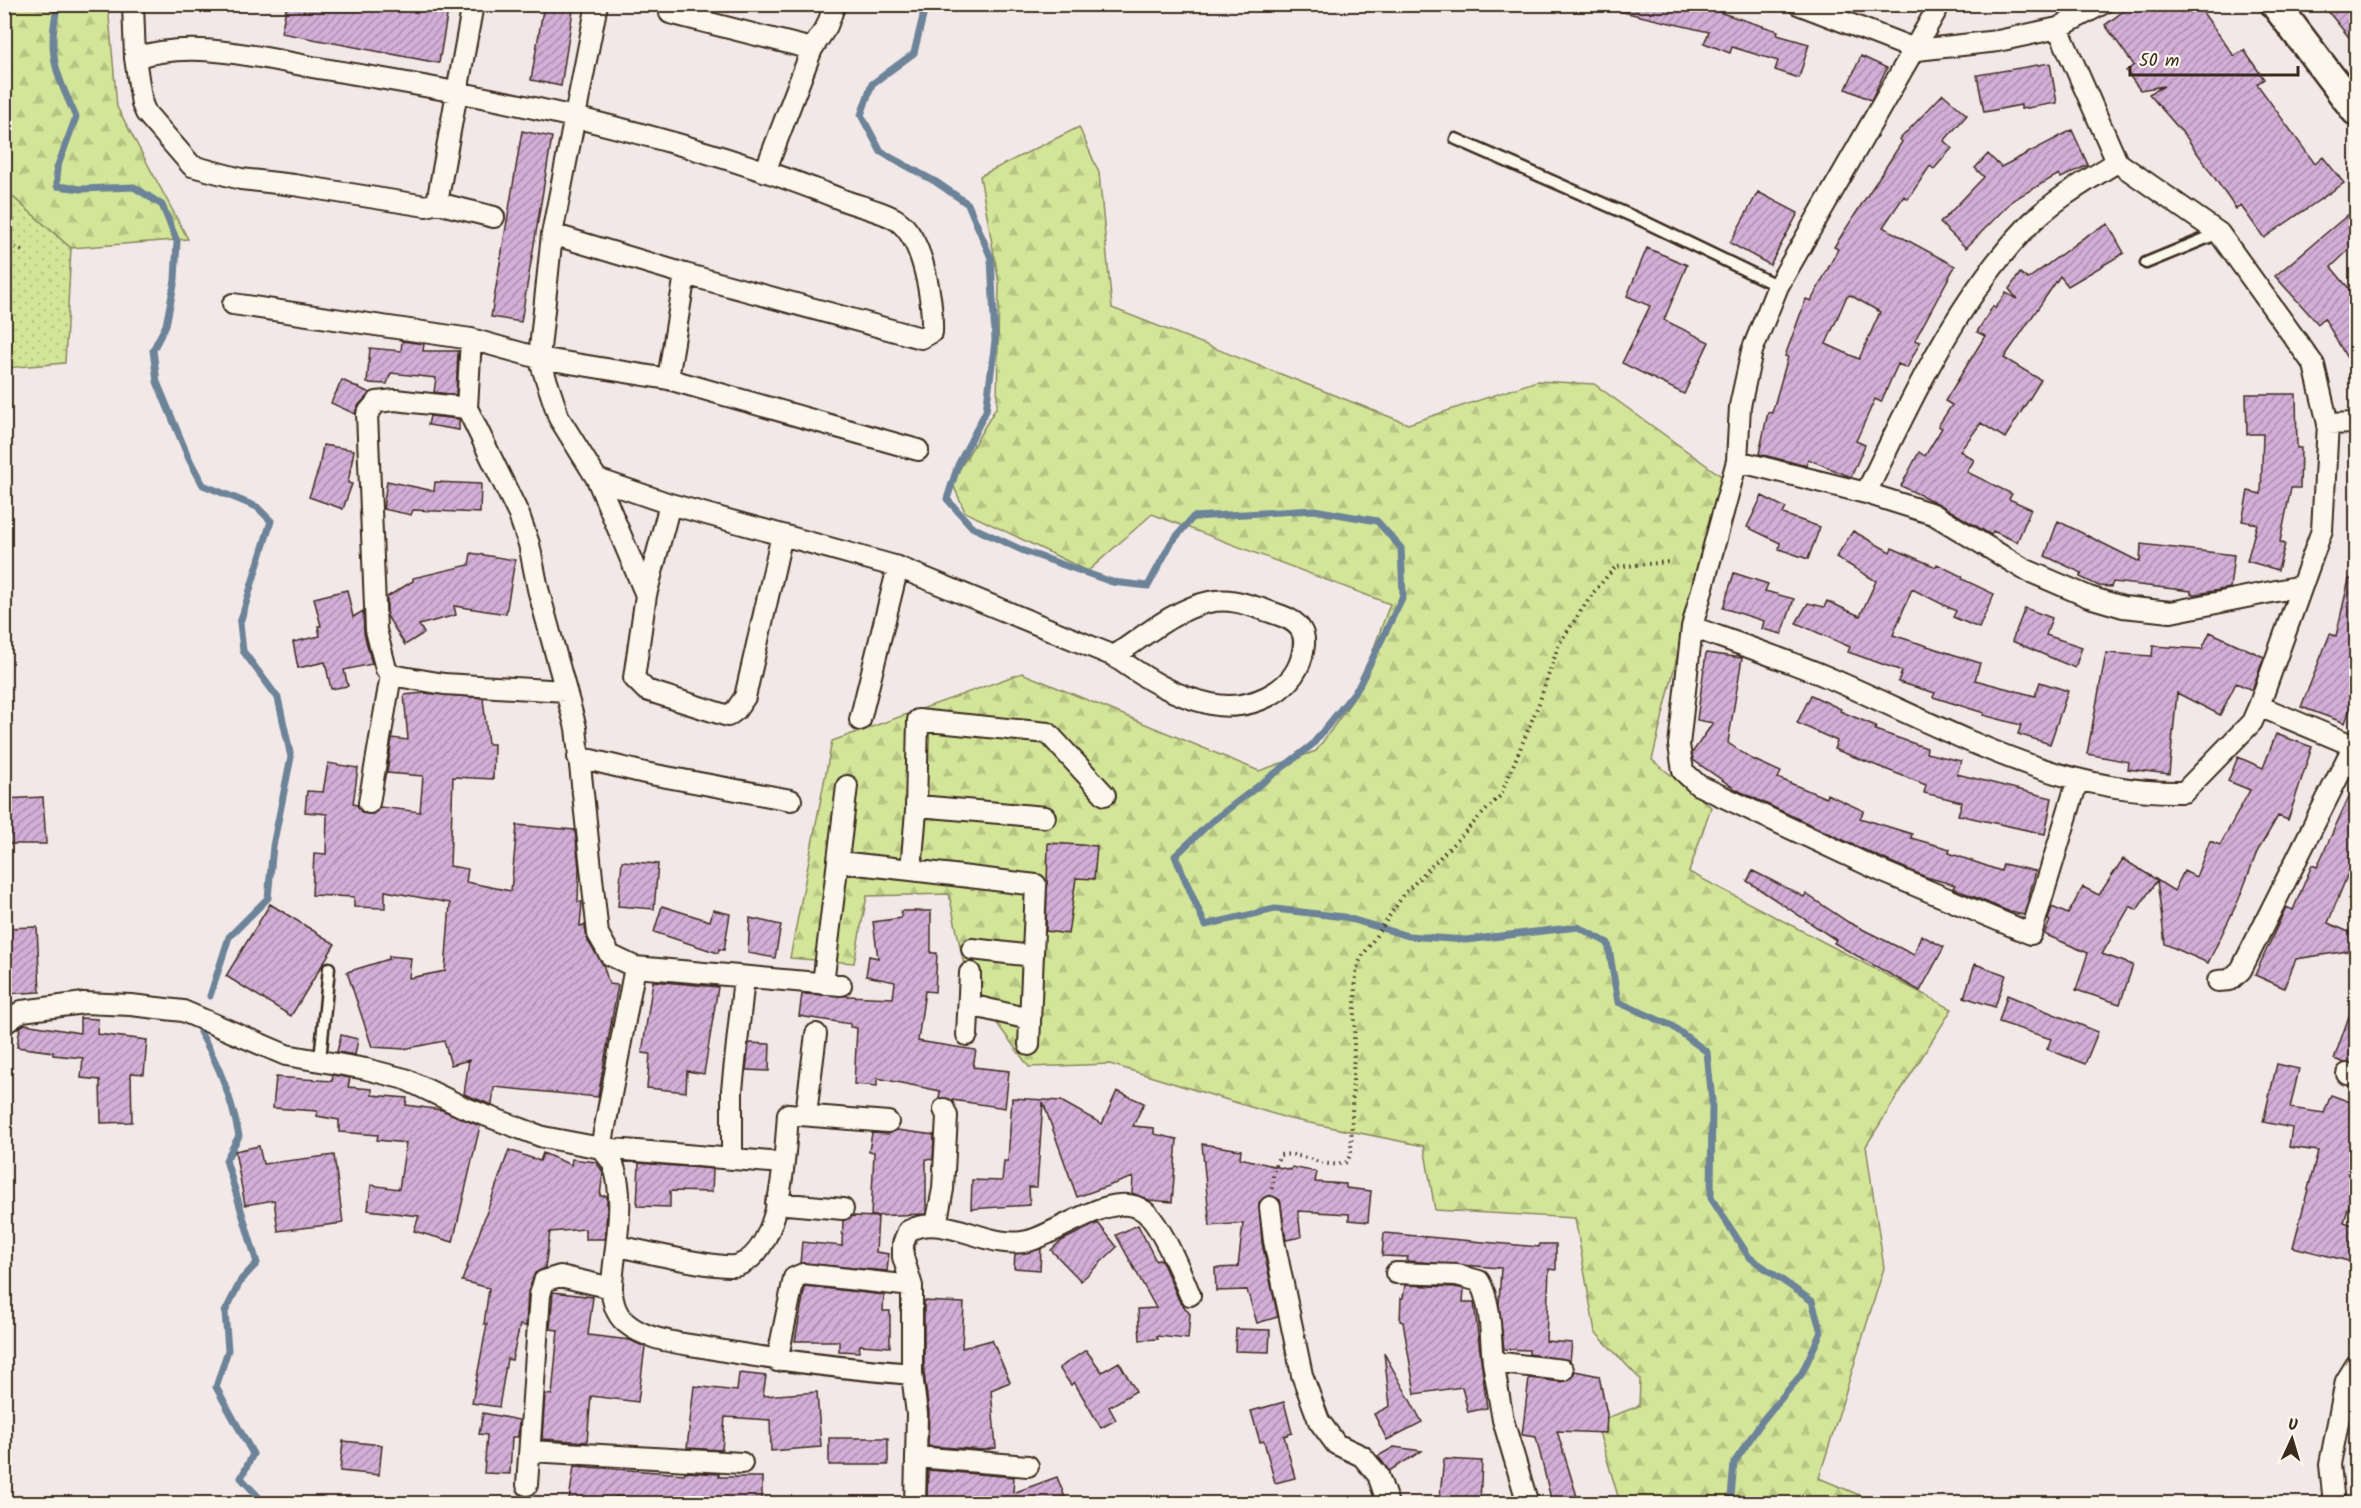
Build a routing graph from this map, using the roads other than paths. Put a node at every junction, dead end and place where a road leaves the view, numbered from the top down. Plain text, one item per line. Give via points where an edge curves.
1 (133, 4) edge
2 (473, 4) edge
3 (597, 4) edge
4 (835, 4) edge
5 (1798, 4) edge
6 (1940, 4) edge
7 (2102, 4) edge
8 (2275, 4) edge
9 (670, 14) dead end
10 (2058, 28) junction
11 (812, 49) junction
12 (1917, 50) junction
13 (135, 58) junction
14 (459, 91) junction
15 (2356, 111) edge
16 (574, 119) junction
17 (1456, 139) dead end
18 (2117, 162) junction
19 (766, 169) junction
20 (437, 203) junction
21 (494, 217) dead end
22 (2219, 233) junction
23 (552, 234) junction
24 (2146, 263) dead end
25 (685, 274) junction
26 (1778, 286) junction
27 (233, 304) dead end
28 (471, 339) junction
29 (539, 358) junction
30 (668, 380) junction
31 (467, 408) junction
32 (2356, 423) edge
33 (2328, 424) junction
34 (918, 450) dead end
35 (1737, 461) junction
36 (597, 480) junction
37 (1866, 493) junction
38 (670, 504) junction
39 (782, 535) junction
40 (898, 567) junction
41 (2301, 586) junction
42 (646, 595) junction
43 (1692, 627) junction
44 (1114, 656) junction
45 (390, 675) junction
46 (566, 691) junction
47 (2259, 706) junction
48 (860, 720) dead end
49 (2355, 744) edge
50 (578, 757) junction
51 (2078, 778) junction
52 (847, 786) dead end
53 (1106, 795) dead end
54 (791, 800) dead end
55 (369, 803) dead end
56 (916, 808) junction
57 (1045, 817) dead end
58 (839, 862) junction
59 (911, 870) junction
60 (972, 949) dead end
61 (1033, 956) junction
62 (635, 967) junction
63 (329, 968) dead end
64 (744, 978) junction
65 (2218, 981) dead end
66 (1029, 1019) junction
67 (4, 1024) edge
68 (816, 1034) dead end
69 (967, 1035) dead end
70 (1029, 1045) dead end
71 (320, 1060) junction
72 (944, 1108) dead end
73 (806, 1114) junction
74 (888, 1122) dead end
75 (601, 1148) junction
76 (732, 1159) junction
77 (770, 1162) dead end
78 (776, 1203) junction
79 (1270, 1207) road end
80 (843, 1209) dead end
81 (936, 1225) junction
82 (617, 1246) junction
83 (1396, 1273) dead end
84 (912, 1286) junction
85 (612, 1288) junction
86 (1190, 1294) dead end
87 (777, 1361) junction
88 (1493, 1362) junction
89 (2356, 1365) edge
90 (1563, 1370) dead end
91 (912, 1374) junction
92 (530, 1451) junction
93 (916, 1457) junction
94 (742, 1464) dead end
95 (1028, 1466) dead end
96 (527, 1485) dead end
97 (915, 1503) edge
98 (1388, 1503) edge
99 (1528, 1503) edge
100 (2334, 1503) edge

1 - 13 street
2 - 14 street
3 - 16 street
4 - 11 street
5 - 12 street
6 - 12 street
7 - 10 street
8 - 15 main road
9 - 11 street
10 - 12 street via 1998,41
10 - 18 street
11 - 19 street
12 - 26 street
13 - 14 street via 173,49 237,54
13 - 20 street via 146,113 192,166 241,179 426,206
14 - 16 street
14 - 20 street
16 - 19 street via 652,136
16 - 23 street
17 - 26 lane via 1643,221
18 - 22 street
18 - 37 street via 2077,187 2026,228 1977,290 1911,399
19 - 25 street via 898,222 916,246 931,297 932,332 921,338
20 - 21 street
22 - 24 lane
22 - 33 street via 2314,365
23 - 25 street
23 - 29 street
25 - 30 street
26 - 35 street via 1752,351 1740,406
27 - 28 street
28 - 29 street
28 - 31 street
29 - 30 street
29 - 36 street via 559,418
30 - 34 street
31 - 45 street via 394,400 376,402 367,414 376,630
31 - 46 street via 519,515
32 - 33 street
33 - 41 street via 2322,530
35 - 37 street
35 - 43 street
36 - 38 street
36 - 42 street
37 - 41 street via 1933,514 2024,568 2089,597 2123,607 2171,612
38 - 39 street
38 - 42 street
39 - 40 street
39 - 42 street via 745,697 728,716 646,690 634,678
40 - 44 street
40 - 48 street
41 - 47 street
43 - 51 street via 1820,674 2031,766
43 - 51 street via 1679,745 1683,771 1698,785 1881,871 2031,934
44 - 44 street via 1182,612 1208,602 1233,599 1290,619 1301,629 1305,642 1296,675 1282,689 1234,705 1212,704 1162,688
45 - 46 street via 444,684
45 - 55 street
46 - 50 street via 576,728
47 - 49 street
47 - 51 street via 2252,722 2184,792 2108,787
49 - 65 street via 2241,970 2230,980
50 - 54 street
50 - 62 street via 598,934 610,955
52 - 58 street
53 - 56 street via 1048,733 918,720
56 - 57 street
56 - 59 street
58 - 59 street
58 - 64 street via 832,984
59 - 61 street via 1036,885
60 - 61 street
61 - 66 street
62 - 64 street
62 - 75 street
63 - 71 lane
64 - 76 street via 732,1090
66 - 69 street via 970,1005 970,973
66 - 70 street
67 - 71 street via 22,1011 48,1006 131,1005 183,1011 286,1055
68 - 73 street
71 - 75 street via 405,1079 543,1137
72 - 81 street via 947,1116 943,1189
73 - 74 street
73 - 78 street via 788,1114 785,1159
75 - 76 street
75 - 82 street via 614,1166 618,1191
76 - 77 street
78 - 80 street
78 - 82 street via 771,1226 758,1252 738,1266
79 - 98 street via 1302,1375 1319,1421 1336,1444 1368,1462 1378,1475
81 - 84 street via 919,1225 908,1231 903,1257
81 - 86 street via 991,1240 1027,1242 1101,1209 1132,1206 1144,1211 1172,1252
82 - 85 street
83 - 88 street via 1457,1275 1479,1281 1488,1312
84 - 87 street via 803,1274 794,1278
84 - 91 street
85 - 87 street via 620,1315 643,1333
85 - 92 street via 560,1276 544,1281
87 - 91 street
88 - 90 street
88 - 99 street via 1503,1420
89 - 100 street via 2346,1381 2330,1464
91 - 93 street via 917,1414
92 - 94 street
92 - 96 street
93 - 95 street
93 - 97 street

